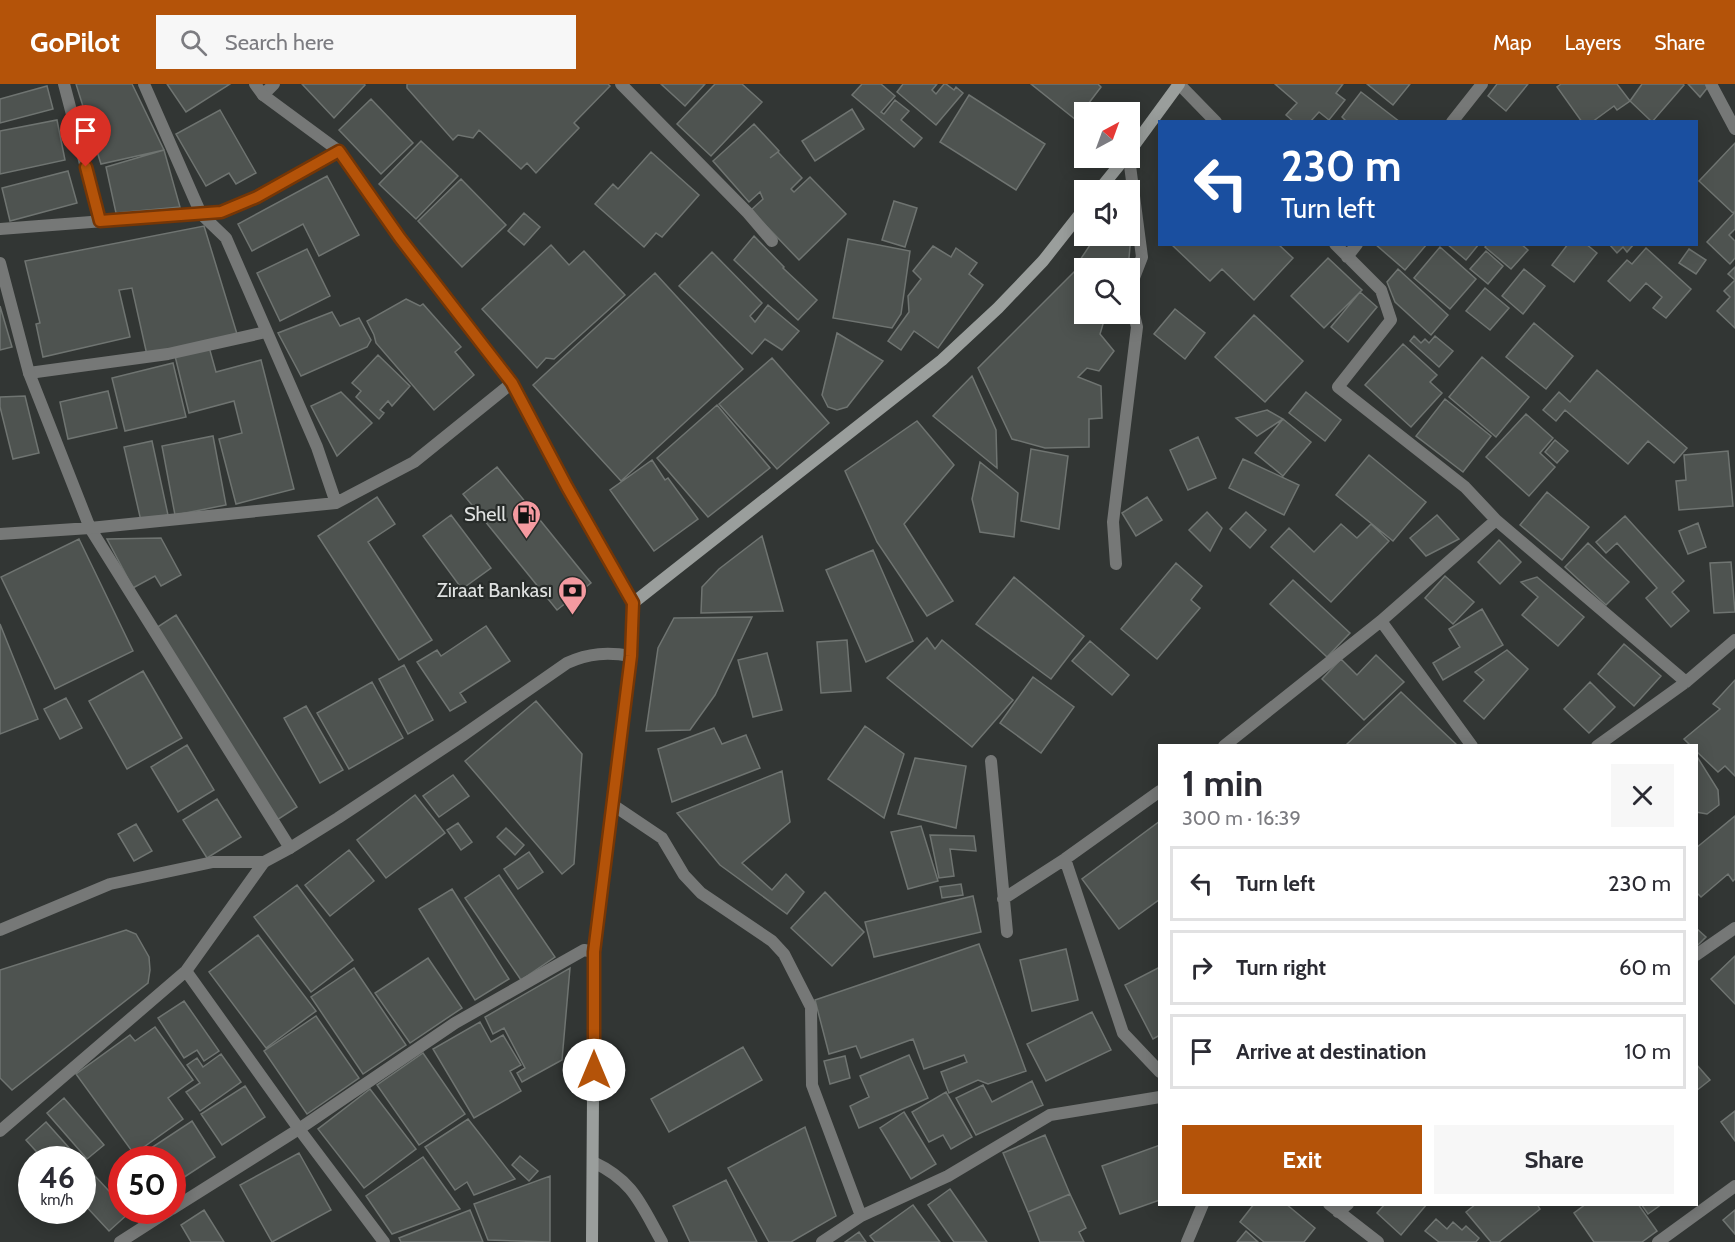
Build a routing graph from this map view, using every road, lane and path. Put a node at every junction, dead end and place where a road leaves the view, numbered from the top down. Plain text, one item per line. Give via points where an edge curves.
1 (64, 84) edge
2 (144, 84) edge
3 (274, 84) edge
4 (621, 84) edge
5 (1179, 84) edge
6 (1482, 84) edge
7 (1711, 84) edge
8 (259, 89) edge
9 (1214, 120) edge
10 (1454, 120) edge
11 (1735, 129) edge
12 (1140, 137) edge
13 (339, 151) junction
14 (1118, 168) edge
15 (1129, 168) edge
16 (1108, 180) edge
17 (201, 214) junction
18 (100, 221) junction
19 (1074, 222) edge
20 (0, 229) edge
21 (772, 241) dead end
22 (1337, 246) edge
23 (1355, 246) edge
24 (1347, 257) junction
25 (1140, 261) edge
26 (0, 262) edge
27 (1136, 324) edge
28 (266, 332) junction
29 (29, 373) junction
30 (512, 383) junction
31 (336, 504) junction
32 (1496, 520) junction
33 (90, 528) junction
34 (0, 534) edge
35 (1116, 564) dead end
36 (633, 603) junction
37 (1381, 621) junction
38 (1735, 640) edge
39 (631, 656) junction
40 (1686, 682) junction
41 (1227, 744) edge
42 (1471, 744) edge
43 (1600, 744) edge
44 (991, 761) dead end
45 (1158, 792) edge
46 (613, 805) junction
47 (290, 848) junction
48 (1065, 859) junction
49 (264, 862) junction
50 (1003, 899) junction
51 (1735, 928) edge
52 (0, 930) edge
53 (1007, 932) dead end
54 (594, 952) junction
55 (1698, 954) edge
56 (186, 971) junction
57 (1158, 1070) edge
58 (1158, 1097) edge
59 (299, 1129) junction
60 (0, 1131) edge
61 (593, 1162) junction
62 (1735, 1186) edge
63 (186, 1201) edge
64 (1202, 1206) edge
65 (1338, 1207) edge
66 (861, 1216) junction
67 (149, 1224) edge
68 (120, 1242) edge
69 (384, 1242) edge
70 (592, 1242) edge
71 (662, 1242) edge
72 (822, 1242) edge
73 (1187, 1242) edge
74 (1378, 1242) edge
75 (1658, 1242) edge

1 - 18 street
2 - 17 street
3 - 8 street
4 - 21 street
5 - 9 street
5 - 12 main road
6 - 10 street
7 - 11 street
8 - 13 street
13 - 17 street via 257,197 221,212
13 - 30 street via 400,238
14 - 16 main road
15 - 25 street
17 - 18 street
17 - 28 street via 226,238
18 - 20 street
19 - 36 main road via 1043,261 942,360
22 - 24 street
23 - 24 street
24 - 32 street via 1381,290 1390,320 1338,387 1465,487
26 - 29 street
27 - 35 street via 1113,522
28 - 29 street via 168,354
28 - 31 street via 317,447
29 - 33 street
30 - 31 street via 414,462
30 - 36 street
31 - 33 street
32 - 37 street
32 - 40 street
33 - 34 street
33 - 47 street
36 - 39 main road
37 - 41 street
37 - 42 street
38 - 40 street
39 - 46 main road
39 - 47 street via 596,653 567,663
40 - 43 street
44 - 50 street
45 - 48 street
46 - 54 main road
46 - 66 street via 662,838 684,875 701,894 772,941 784,954 811,1007 812,1085
47 - 49 street
48 - 50 street
48 - 57 street via 1123,1033
49 - 52 street via 213,862 110,884
49 - 56 street
50 - 53 street
51 - 55 street
54 - 59 street via 584,950 455,1023
54 - 61 main road
56 - 59 street
56 - 60 street
58 - 66 street via 1050,1115 948,1176
59 - 63 street
59 - 69 street
61 - 70 main road
61 - 71 street via 609,1169 634,1191
62 - 75 street
64 - 73 street
65 - 74 street
66 - 72 street
67 - 68 street

